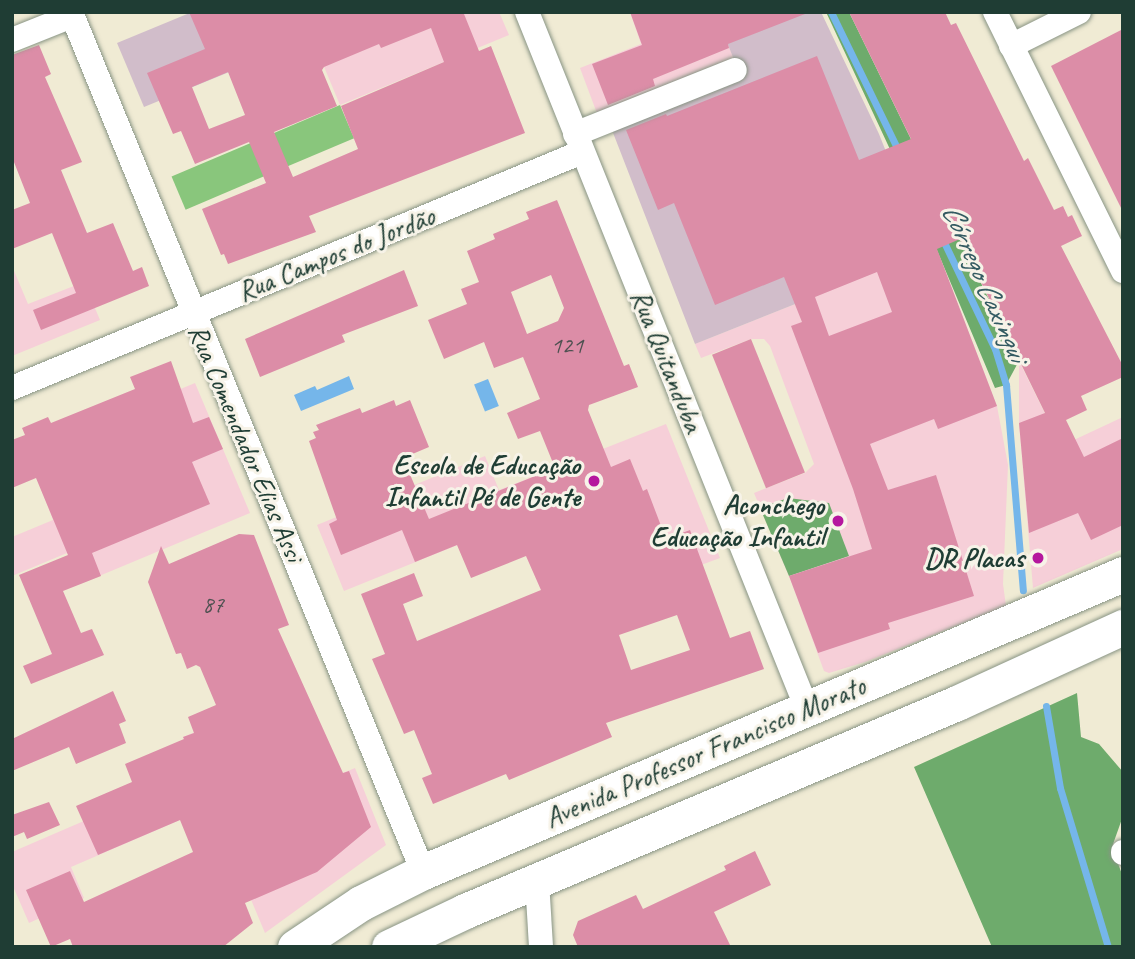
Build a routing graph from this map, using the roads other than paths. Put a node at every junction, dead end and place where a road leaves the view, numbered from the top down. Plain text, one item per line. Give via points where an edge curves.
1 (527, 12) edge
2 (995, 12) edge
3 (1079, 12) edge
4 (71, 14) edge
5 (12, 40) edge
6 (1011, 46) junction
7 (735, 69) dead end
8 (578, 143) junction
9 (1123, 271) edge
10 (192, 314) junction
11 (12, 388) edge
12 (1123, 574) edge
13 (1123, 627) edge
14 (807, 709) junction
15 (423, 872) junction
16 (537, 881) junction
17 (295, 947) edge
18 (389, 947) edge
19 (541, 947) edge

1 - 8 street, Rua Quitanduba
2 - 6 street
3 - 6 street
4 - 5 street
4 - 10 street, Rua Comendador Elias Assi
6 - 9 street
7 - 8 street, Rua Campos do Jordão
8 - 10 street, Rua Campos do Jordão
8 - 14 street, Rua Quitanduba
10 - 11 street, Rua Campos do Jordão
10 - 15 street, Rua Comendador Elias Assi
12 - 14 highway, Avenida Professor Francisco Morato
13 - 16 highway, Avenida Professor Francisco Morato via 957,703
14 - 15 highway, Avenida Professor Francisco Morato
15 - 17 highway, Avenida Professor Francisco Morato via 361,903
16 - 18 highway, Avenida Professor Francisco Morato
16 - 19 street

